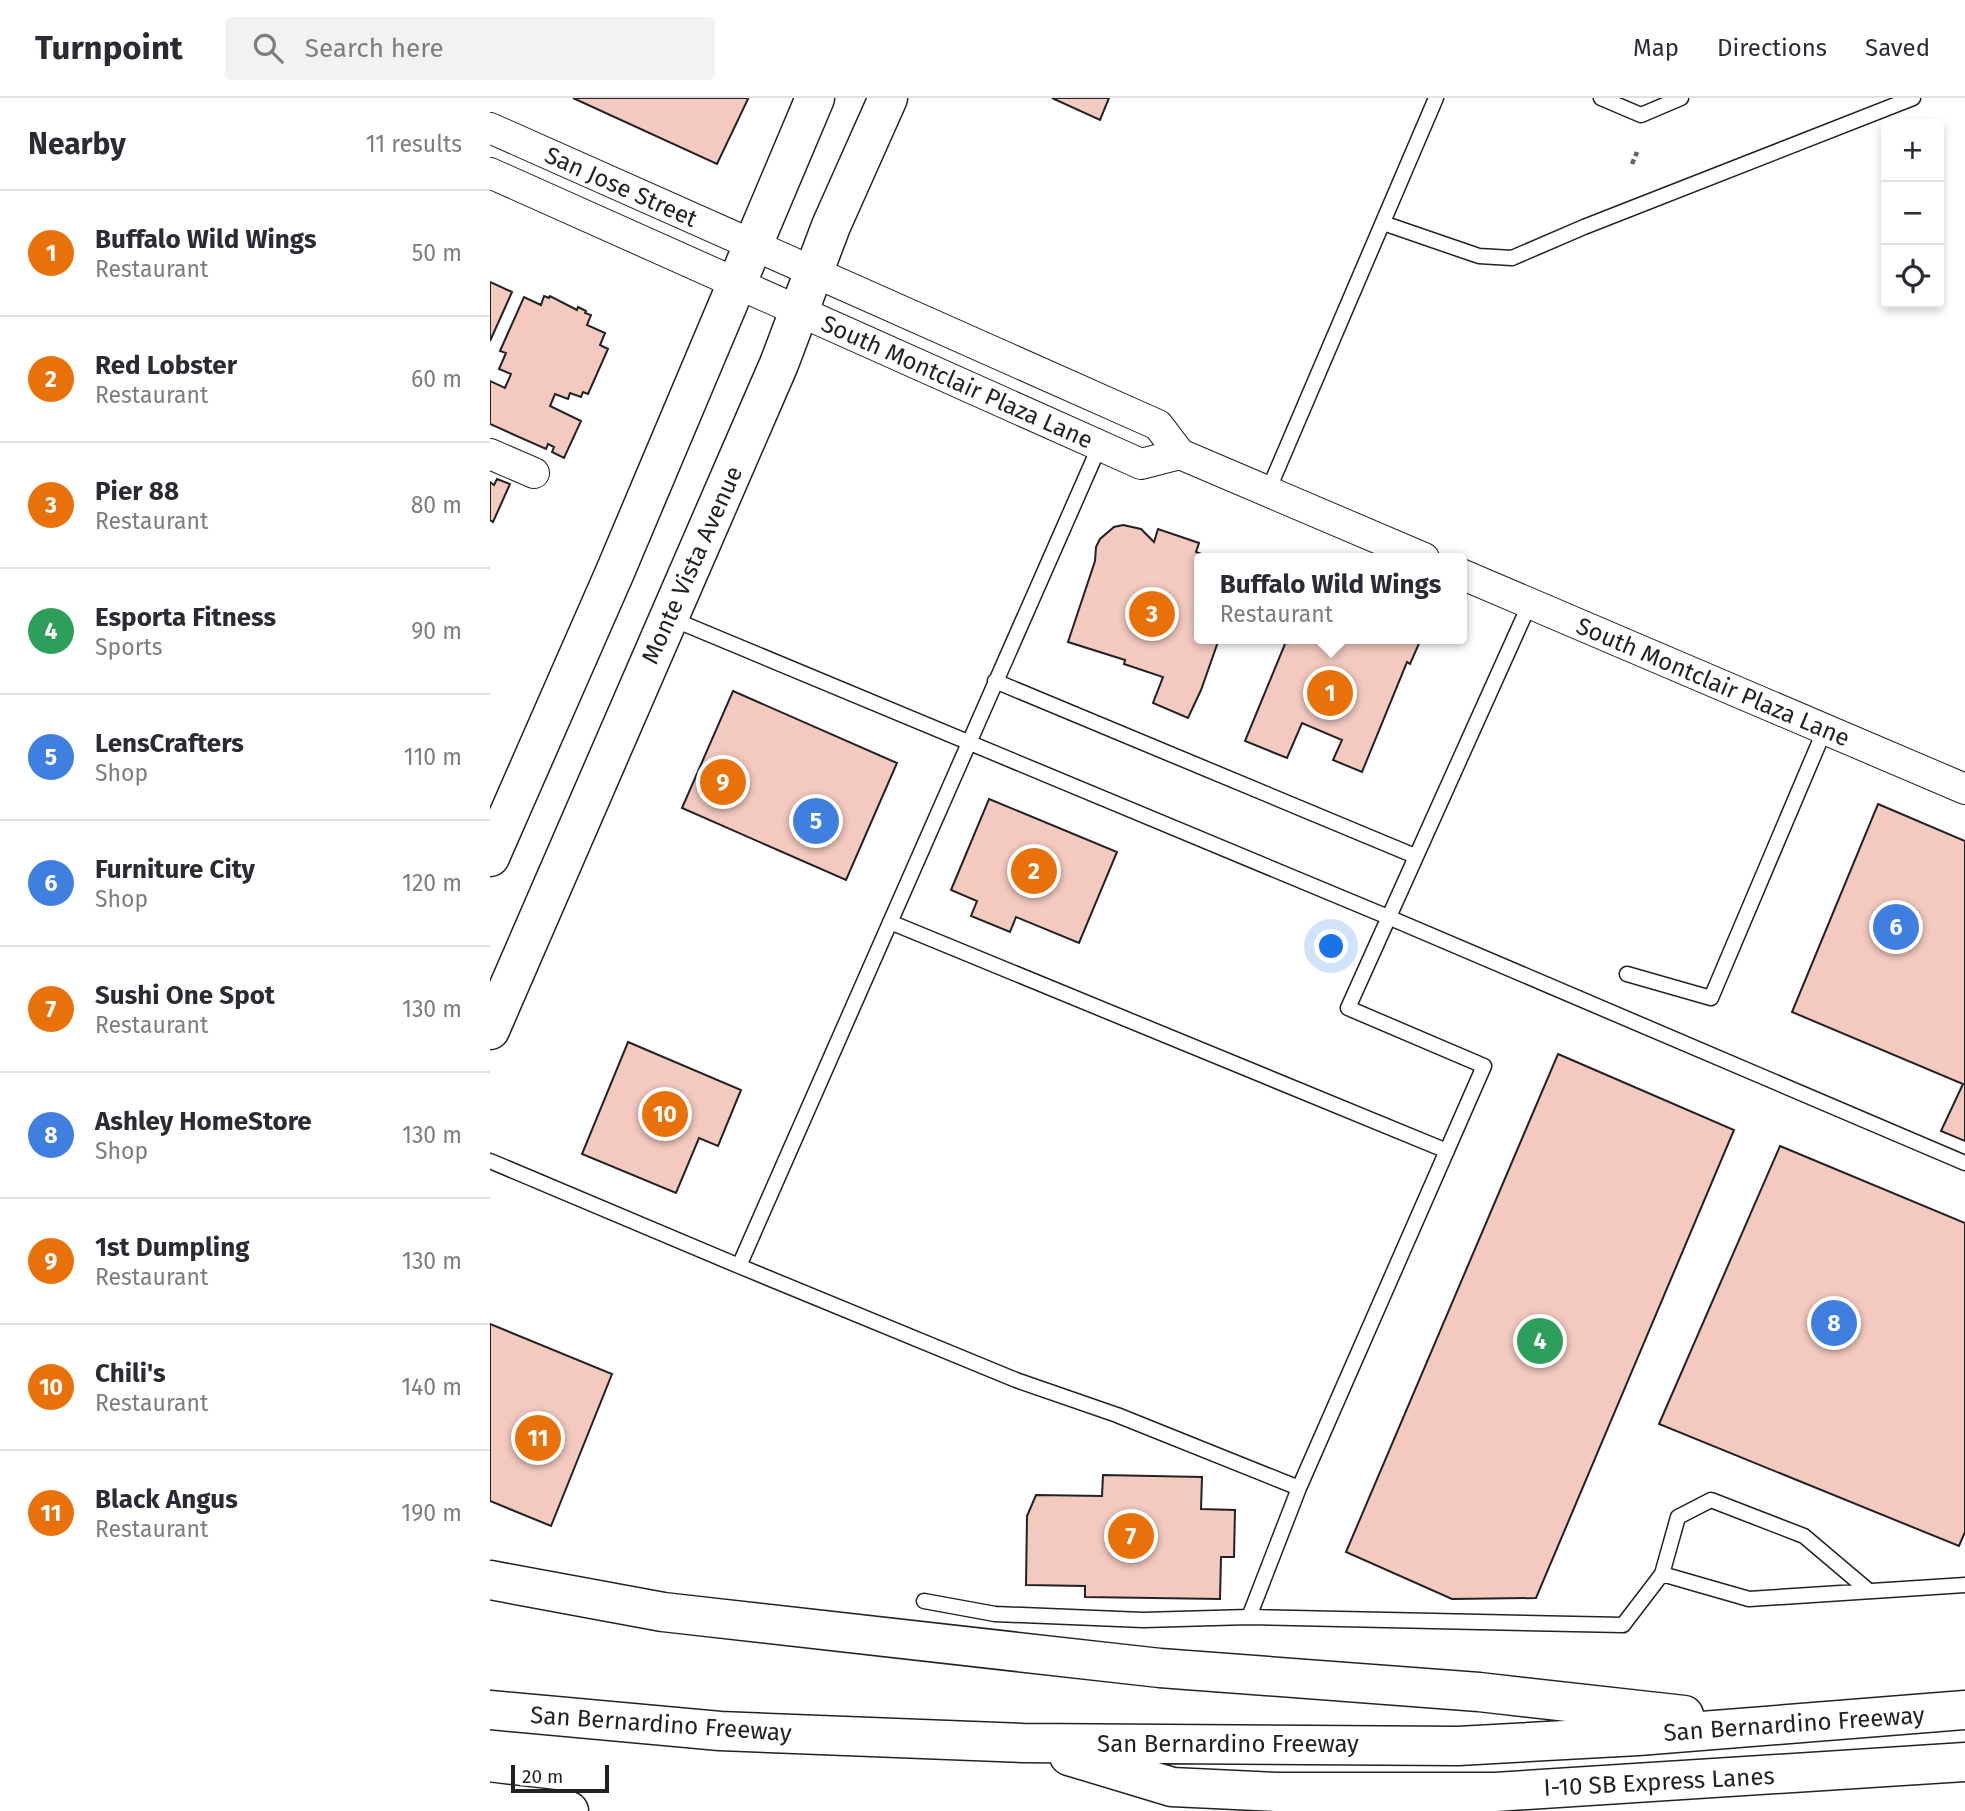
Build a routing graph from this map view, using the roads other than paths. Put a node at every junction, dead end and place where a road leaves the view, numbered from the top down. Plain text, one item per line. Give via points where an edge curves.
1 (816, 98) edge
2 (888, 98) edge
3 (1436, 98) edge
4 (1601, 98) edge
5 (1681, 98) edge
6 (1913, 98) edge
7 (490, 128) edge
8 (490, 173) edge
9 (1383, 223) junction
10 (753, 246) junction
11 (813, 273) junction
12 (737, 284) junction
13 (798, 311) junction
14 (1100, 445) junction
15 (490, 454) edge
16 (1180, 454) junction
17 (534, 473) dead end
18 (1268, 492) junction
19 (1412, 553) edge
20 (1467, 577) edge
21 (1530, 603) junction
22 (669, 617) junction
23 (995, 681) junction
24 (1825, 729) junction
25 (968, 741) junction
26 (1965, 789) edge
27 (1415, 856) junction
28 (490, 858) edge
29 (1388, 917) junction
30 (890, 922) junction
31 (1627, 974) dead end
32 (490, 1030) edge
33 (1447, 1151) junction
34 (490, 1161) edge
35 (1965, 1163) edge
36 (739, 1266) junction
37 (1299, 1488) junction
38 (1662, 1574) junction
39 (490, 1580) edge
40 (1965, 1585) edge
41 (1870, 1591) junction
42 (925, 1601) dead end
43 (1248, 1617) junction
44 (490, 1710) edge
45 (1965, 1710) edge
46 (1777, 1726) junction
47 (1023, 1743) junction
48 (1965, 1762) edge
49 (490, 1802) edge
50 (569, 1811) edge

1 - 10 main road
2 - 11 main road, Monte Vista Avenue
3 - 9 lane
4 - 5 lane via 1641,116
6 - 9 lane via 1513,258 1479,256
7 - 10 street, San Jose Street
8 - 12 street, San Jose Street
9 - 18 lane
10 - 11 street, South Montclair Plaza Lane
10 - 12 main road
11 - 13 main road, Monte Vista Avenue
11 - 16 street, South Montclair Plaza Lane via 1158,425
12 - 13 street, South Montclair Plaza Lane
12 - 28 main road
13 - 14 street, South Montclair Plaza Lane
13 - 22 main road, Monte Vista Avenue
14 - 16 street, South Montclair Plaza Lane via 1141,464
14 - 23 lane
15 - 17 street
16 - 18 street, South Montclair Plaza Lane
18 - 19 street, South Montclair Plaza Lane
20 - 21 street, South Montclair Plaza Lane
21 - 24 street, South Montclair Plaza Lane
21 - 27 lane
22 - 25 lane
22 - 32 main road, Monte Vista Avenue
23 - 25 lane
23 - 27 lane
24 - 26 street, South Montclair Plaza Lane
24 - 31 lane via 1711,998
25 - 29 lane
25 - 30 lane
27 - 29 lane
29 - 33 lane via 1348,1008 1484,1066
29 - 35 lane
30 - 33 lane
30 - 36 lane
33 - 37 lane
34 - 36 lane
36 - 37 lane via 1016,1380
37 - 43 lane
38 - 41 lane via 1749,1599
38 - 41 lane via 1678,1517 1712,1500 1804,1536
38 - 43 lane via 1623,1625
39 - 46 main road via 663,1612 759,1623 1160,1668 1479,1692
40 - 41 lane
42 - 43 lane via 995,1614 1143,1620
44 - 47 main road, San Bernardino Freeway via 720,1731
45 - 46 main road, San Bernardino Freeway
46 - 47 main road, San Bernardino Freeway via 1458,1746
47 - 48 main road, I-10 SB Express Lanes via 1172,1787 1277,1792 1495,1793
49 - 50 main road

